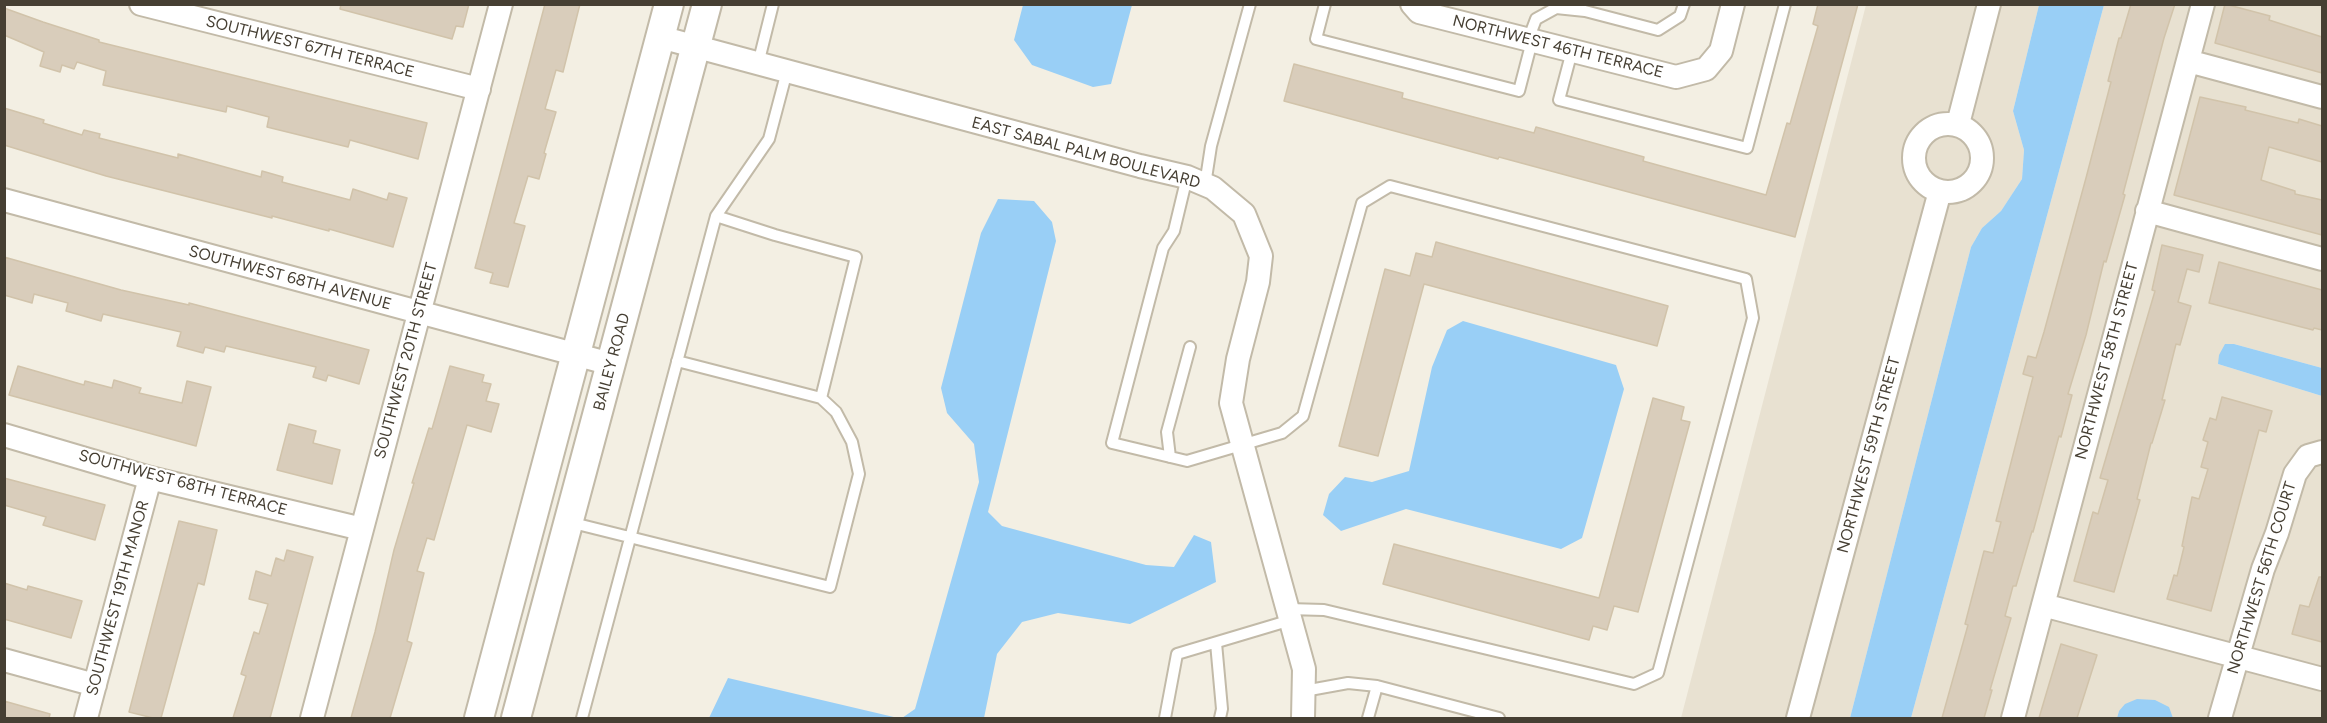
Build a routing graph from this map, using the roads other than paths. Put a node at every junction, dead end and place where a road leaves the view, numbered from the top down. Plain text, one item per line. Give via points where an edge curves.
1 (141, 4) edge
2 (501, 4) edge
3 (669, 4) edge
4 (707, 4) edge
5 (773, 4) edge
6 (1250, 4) edge
7 (1325, 4) edge
8 (1412, 4) edge
9 (1684, 4) edge
10 (1733, 4) edge
11 (1785, 4) edge
12 (1989, 4) edge
13 (2203, 4) edge
14 (660, 37) junction
15 (1530, 40) junction
16 (696, 47) junction
17 (1572, 51) junction
18 (2188, 62) junction
19 (758, 64) junction
20 (787, 71) junction
21 (479, 89) junction
22 (2322, 97) edge
23 (1958, 124) junction
24 (1196, 181) junction
25 (1940, 191) junction
26 (4, 200) edge
27 (2147, 211) junction
28 (716, 216) junction
29 (2322, 259) edge
30 (419, 314) junction
31 (1190, 347) dead end
32 (576, 355) junction
33 (677, 361) junction
34 (611, 364) junction
35 (820, 398) junction
36 (4, 435) edge
37 (1243, 444) junction
38 (2322, 452) edge
39 (1170, 457) junction
40 (150, 478) junction
41 (569, 522) junction
42 (362, 529) junction
43 (631, 536) junction
44 (2043, 605) junction
45 (1290, 615) junction
46 (1216, 643) junction
47 (2237, 656) junction
48 (4, 660) edge
49 (2322, 679) edge
50 (95, 685) junction
51 (1377, 687) junction
52 (1304, 691) junction
53 (86, 718) edge
54 (312, 718) edge
55 (479, 718) edge
56 (516, 718) edge
57 (582, 718) edge
58 (1165, 718) edge
59 (1220, 718) edge
60 (1303, 718) edge
61 (1368, 718) edge
62 (1499, 718) edge
63 (1798, 718) edge
64 (2013, 718) edge
65 (2220, 718) edge

1 - 21 street, SOUTHWEST 67TH TERRACE
2 - 21 street, SOUTHWEST 20TH STREET
3 - 14 street
4 - 16 street, BAILEY ROAD
5 - 19 lane
6 - 24 lane via 1211,146
7 - 15 lane via 1316,39 1519,91
8 - 15 street, NORTHWEST 46TH TERRACE via 1419,12
9 - 15 lane via 1680,16 1658,30 1585,11 1556,8 1536,19
10 - 17 street, NORTHWEST 46TH TERRACE via 1721,51 1706,69 1676,77
11 - 17 lane via 1747,148 1559,100
12 - 23 street
13 - 18 street, NORTHWEST 58TH STREET
14 - 16 street, EAST SABAL PALM BOULEVARD
14 - 32 street
15 - 17 street, NORTHWEST 46TH TERRACE
16 - 19 street, EAST SABAL PALM BOULEVARD
16 - 34 street, BAILEY ROAD
18 - 22 street
18 - 27 street, NORTHWEST 58TH STREET
19 - 20 street, EAST SABAL PALM BOULEVARD
20 - 24 street, EAST SABAL PALM BOULEVARD
20 - 28 lane via 769,139
21 - 30 street, SOUTHWEST 20TH STREET
23 - 25 street via 1976,136 1981,145 1982,166 1961,190
23 - 25 street via 1929,129 1914,154 1918,174 1931,188
24 - 37 street, EAST SABAL PALM BOULEVARD via 1213,188 1244,214 1261,256 1231,403
24 - 39 lane via 1174,231 1162,248 1112,443
25 - 63 street, NORTHWEST 59TH STREET
26 - 30 street, SOUTHWEST 68TH AVENUE
27 - 29 street
27 - 44 street, NORTHWEST 58TH STREET
28 - 33 lane
28 - 35 lane via 856,257
30 - 32 street, SOUTHWEST 68TH AVENUE
30 - 42 street, SOUTHWEST 20TH STREET
31 - 39 lane via 1167,432
32 - 34 street, SOUTHWEST 68TH AVENUE
32 - 55 street
33 - 35 lane
33 - 43 lane
34 - 41 street, BAILEY ROAD
35 - 43 lane via 836,412 852,442 859,474 830,587
36 - 40 street, SOUTHWEST 68TH TERRACE
37 - 39 lane via 1187,461
37 - 45 street, EAST SABAL PALM BOULEVARD
37 - 45 lane via 1282,433 1303,416 1362,203 1390,186 1746,279 1753,318 1658,673 1634,684 1324,610
38 - 47 street, NORTHWEST 56TH COURT via 2308,456 2295,474
40 - 42 street, SOUTHWEST 68TH TERRACE
40 - 50 street, SOUTHWEST 19TH MANOR
41 - 43 lane
41 - 56 street, BAILEY ROAD
42 - 54 street, SOUTHWEST 20TH STREET
43 - 57 lane
44 - 47 street
44 - 64 street, NORTHWEST 58TH STREET
45 - 46 lane
45 - 52 street, EAST SABAL PALM BOULEVARD via 1304,669
46 - 58 lane via 1177,654
46 - 59 lane
47 - 49 street
47 - 65 street, NORTHWEST 56TH COURT
48 - 50 street
50 - 53 street, SOUTHWEST 19TH MANOR
51 - 52 lane via 1348,683
51 - 61 lane
51 - 62 lane
52 - 60 street, EAST SABAL PALM BOULEVARD

